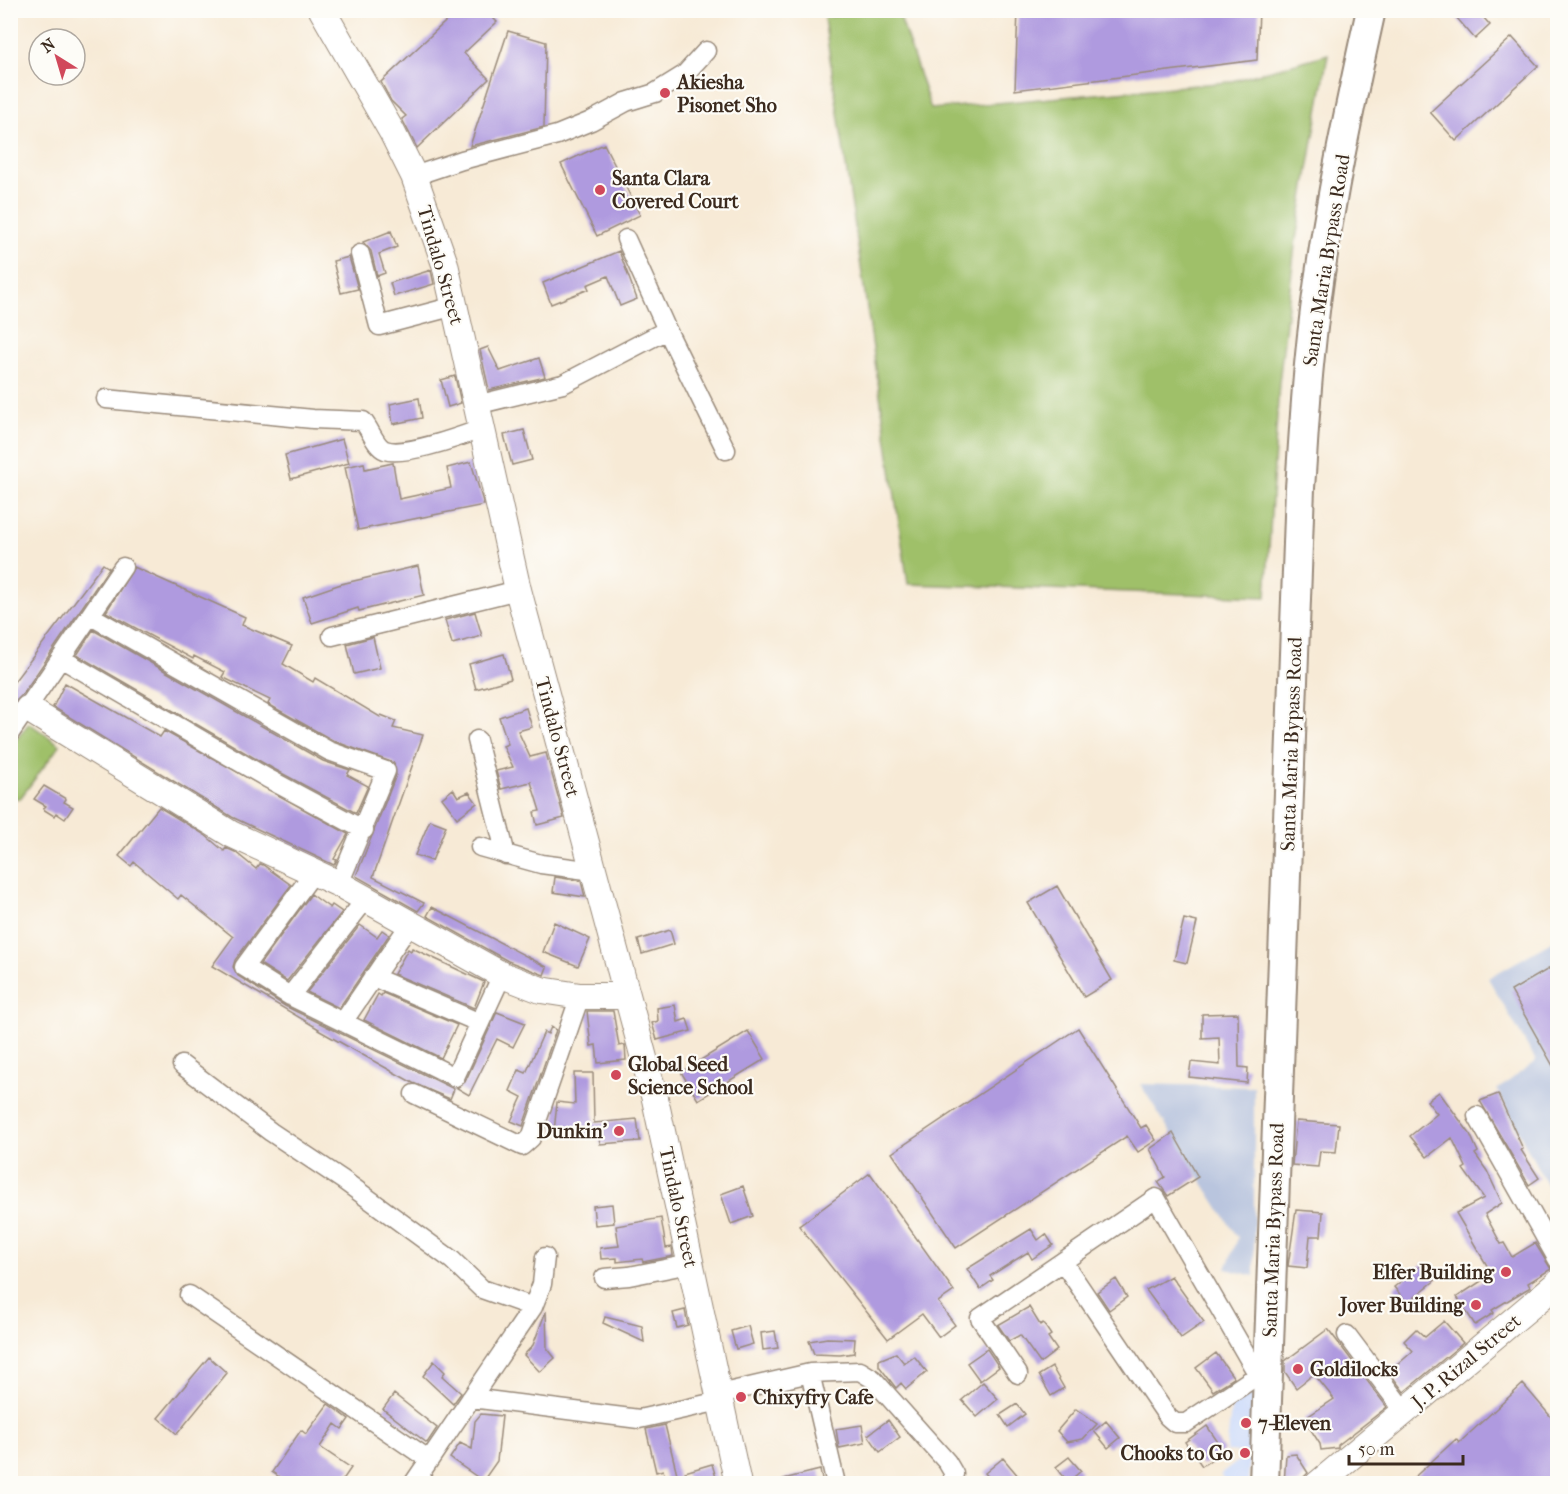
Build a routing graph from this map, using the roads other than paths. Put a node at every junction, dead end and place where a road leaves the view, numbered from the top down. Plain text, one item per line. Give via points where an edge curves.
1 (322, 10) edge
2 (1371, 10) edge
3 (706, 51) dead end
4 (414, 176) junction
5 (626, 239) dead end
6 (360, 254) dead end
7 (455, 306) junction
8 (667, 330) junction
9 (106, 399) dead end
10 (479, 417) junction
11 (726, 450) dead end
12 (123, 567) dead end
13 (518, 590) junction
14 (91, 616) junction
15 (332, 636) dead end
16 (62, 659) junction
17 (28, 709) junction
18 (10, 734) edge
19 (477, 740) dead end
20 (364, 830) junction
21 (480, 847) dead end
22 (506, 855) junction
23 (594, 871) junction
24 (314, 872) junction
25 (339, 885) junction
26 (365, 900) junction
27 (410, 924) junction
28 (502, 975) junction
29 (373, 977) junction
30 (290, 996) junction
31 (580, 996) junction
32 (626, 996) junction
33 (343, 1022) junction
34 (480, 1023) junction
35 (183, 1065) dead end
36 (414, 1094) dead end
37 (1477, 1116) dead end
38 (545, 1257) dead end
39 (1557, 1260) edge
40 (1063, 1262) junction
41 (690, 1264) junction
42 (604, 1278) dead end
43 (1557, 1283) edge
44 (189, 1295) dead end
45 (532, 1307) junction
46 (1347, 1335) dead end
47 (810, 1373) junction
48 (1018, 1374) dead end
49 (1262, 1379) junction
50 (720, 1397) junction
51 (471, 1398) junction
52 (1405, 1412) junction
53 (428, 1459) junction
54 (413, 1484) edge
55 (738, 1484) edge
56 (836, 1484) edge
57 (951, 1484) edge
58 (1264, 1484) edge
59 (1318, 1484) edge

1 - 4 main road, Tindalo Street
2 - 49 main road, Santa Maria Bypass Road via 1348,113 1309,363 1300,488
3 - 4 street via 684,75 655,93 626,102 582,125
4 - 7 main road, Tindalo Street via 445,264
5 - 8 street
6 - 7 street via 379,326
7 - 10 main road, Tindalo Street
8 - 10 street via 563,384
8 - 11 street
9 - 10 street via 363,421 378,446 387,451 434,446
10 - 13 main road, Tindalo Street
12 - 14 street
13 - 15 street
13 - 23 main road, Tindalo Street
14 - 16 street
14 - 20 street via 329,750 386,771
16 - 17 street
16 - 20 street
17 - 18 street
17 - 24 main road via 231,834
19 - 22 street
20 - 25 street
21 - 22 street
22 - 23 street
23 - 32 main road, Tindalo Street
24 - 25 main road
24 - 30 street via 244,967
25 - 26 main road
26 - 27 main road
26 - 30 street
27 - 28 main road
27 - 29 street
28 - 31 main road via 541,990
28 - 34 street
29 - 33 street
29 - 34 street
30 - 33 street
31 - 32 main road
31 - 36 street via 531,1138 522,1146
32 - 41 main road, Tindalo Street via 655,1099
33 - 34 street via 455,1077
35 - 45 street via 452,1260 482,1289
37 - 39 street
38 - 45 street via 542,1284
40 - 48 street via 980,1318
40 - 49 street via 1175,1423 1186,1423
40 - 49 street via 1156,1198
41 - 42 street
41 - 50 main road, Tindalo Street
43 - 52 main road, J. P. Rizal Street
44 - 53 street
45 - 51 street
46 - 52 street
47 - 50 street
47 - 56 street
47 - 57 street via 860,1371 873,1379 947,1462 954,1474
49 - 58 main road, Santa Maria Bypass Road
50 - 51 street via 639,1419
50 - 55 main road, Tindalo Street
51 - 53 street
52 - 59 main road, J. P. Rizal Street
53 - 54 street

